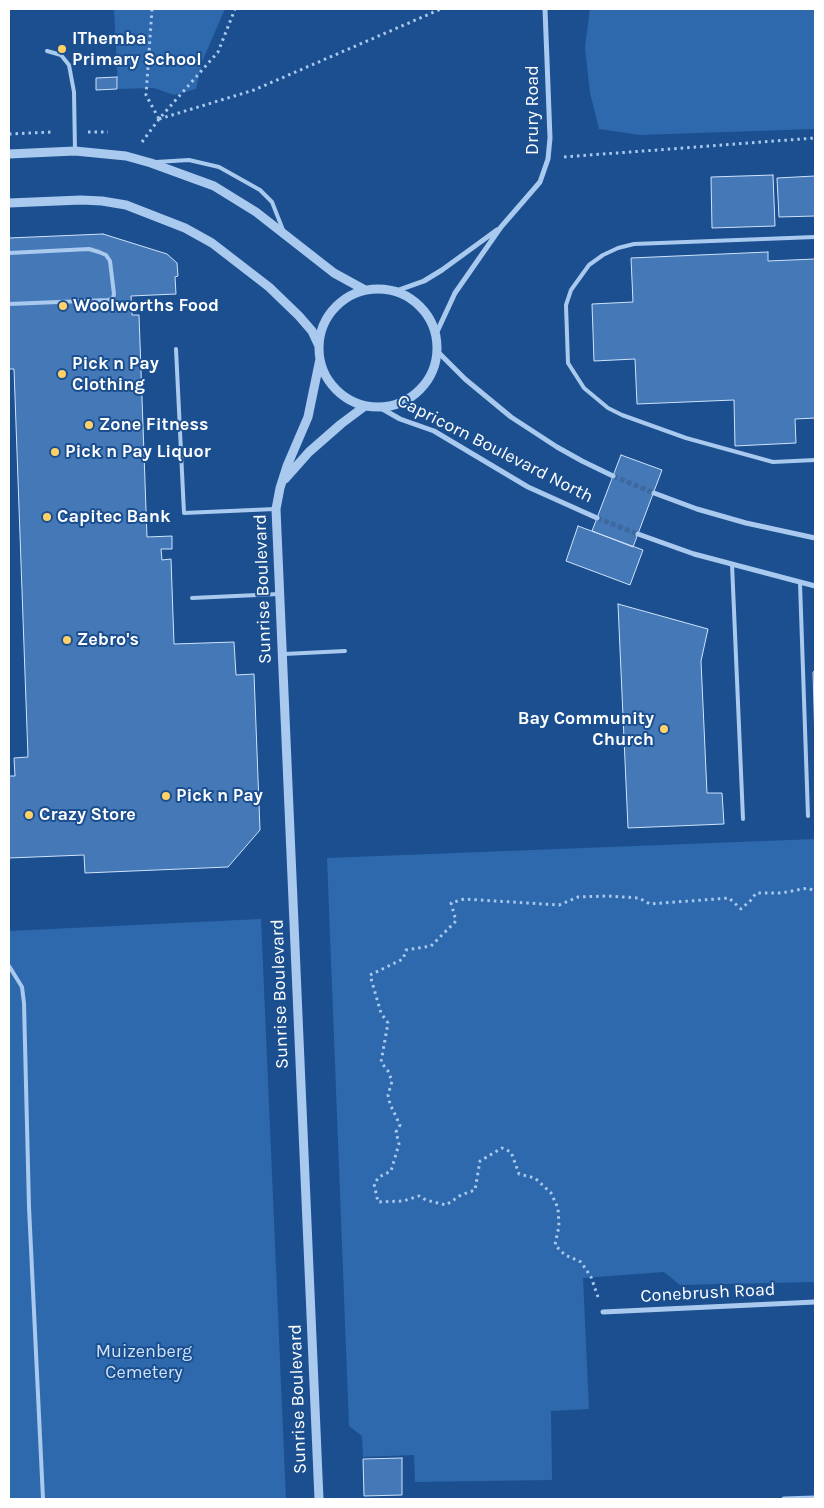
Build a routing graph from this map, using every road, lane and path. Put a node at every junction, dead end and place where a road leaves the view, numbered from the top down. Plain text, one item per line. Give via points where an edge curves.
1 (152, 9) edge
2 (235, 9) edge
3 (441, 9) edge
4 (545, 9) edge
5 (47, 51) dead end
6 (159, 119) junction
7 (815, 138) edge
8 (142, 142) dead end
9 (75, 151) junction
10 (9, 154) edge
11 (564, 157) dead end
12 (151, 162) junction
13 (9, 203) edge
14 (501, 227) junction
15 (283, 231) junction
16 (815, 237) edge
17 (9, 253) edge
18 (365, 290) junction
19 (396, 291) junction
20 (9, 304) edge
21 (436, 334) junction
22 (319, 346) junction
23 (176, 349) dead end
24 (438, 352) junction
25 (320, 359) junction
26 (365, 406) junction
27 (379, 407) junction
28 (815, 460) edge
29 (613, 476) tunnel mouth
30 (280, 488) junction
31 (654, 493) tunnel mouth
32 (276, 509) junction
33 (597, 518) tunnel mouth
34 (638, 534) tunnel mouth
35 (815, 538) edge
36 (732, 564) junction
37 (800, 583) junction
38 (815, 586) edge
39 (279, 594) junction
40 (192, 598) dead end
41 (345, 651) dead end
42 (282, 654) junction
43 (808, 816) dead end
44 (742, 819) dead end
45 (815, 891) edge
46 (9, 966) edge
47 (815, 1302) edge
48 (603, 1312) joint
49 (815, 1498) edge
50 (43, 1499) edge
51 (318, 1499) edge
52 (784, 1499) edge

1 - 6 path via 146,95
2 - 6 path via 218,52
3 - 6 path via 254,90
4 - 14 street, Drury Road via 548,159 540,182
5 - 9 lane via 61,55 71,72
6 - 8 path
7 - 11 path
9 - 10 street
9 - 12 street
12 - 15 street via 214,186
12 - 15 lane via 188,160 219,167 260,190 272,202
13 - 22 street via 102,201 126,205 185,228 212,243 269,287 299,316
14 - 19 street, Drury Road via 442,270 418,284
14 - 21 street, Drury Road via 455,293
15 - 18 street via 334,273
16 - 28 lane via 634,244 618,248 589,265 571,290 566,305 568,363 584,388 608,408 686,438 773,462
17 - 20 lane via 89,248 100,252 110,260 114,294 108,300
18 - 19 street
18 - 22 street via 337,304 321,331
19 - 21 street via 422,307
21 - 24 street
22 - 25 street
23 - 32 lane via 184,513
24 - 27 street via 426,384 397,404
24 - 29 street, Capricorn Boulevard North via 511,417 557,447
25 - 26 street via 327,378 340,394
25 - 30 street, Sunrise Boulevard via 308,418 286,466
26 - 27 street
26 - 30 street, Sunrise Boulevard via 309,452
27 - 33 street, Capricorn Boulevard North via 400,419 434,431 528,487
30 - 32 street, Sunrise Boulevard
31 - 35 street via 746,523
32 - 39 street, Sunrise Boulevard
34 - 36 street
36 - 37 street
36 - 44 lane
37 - 38 street
37 - 43 lane
39 - 40 lane
39 - 42 street, Sunrise Boulevard
41 - 42 lane
42 - 51 street, Sunrise Boulevard
45 - 48 path via 808,888 756,893 742,909 729,898 650,904 639,898 578,897 559,905 464,899 451,903 456,921 431,946 406,950 403,959 370,975 381,1013 388,1023 381,1062 392,1081 388,1095 400,1125 396,1132 399,1144 391,1171 379,1177 374,1184 378,1202 403,1201 418,1196 446,1204 475,1190 480,1161 502,1148 511,1152 519,1174 536,1178 551,1192 558,1208 555,1244 565,1255 581,1262 591,1277
46 - 50 lane via 22,987 24,1003 29,1207
47 - 48 street, Conebrush Road
49 - 52 street

